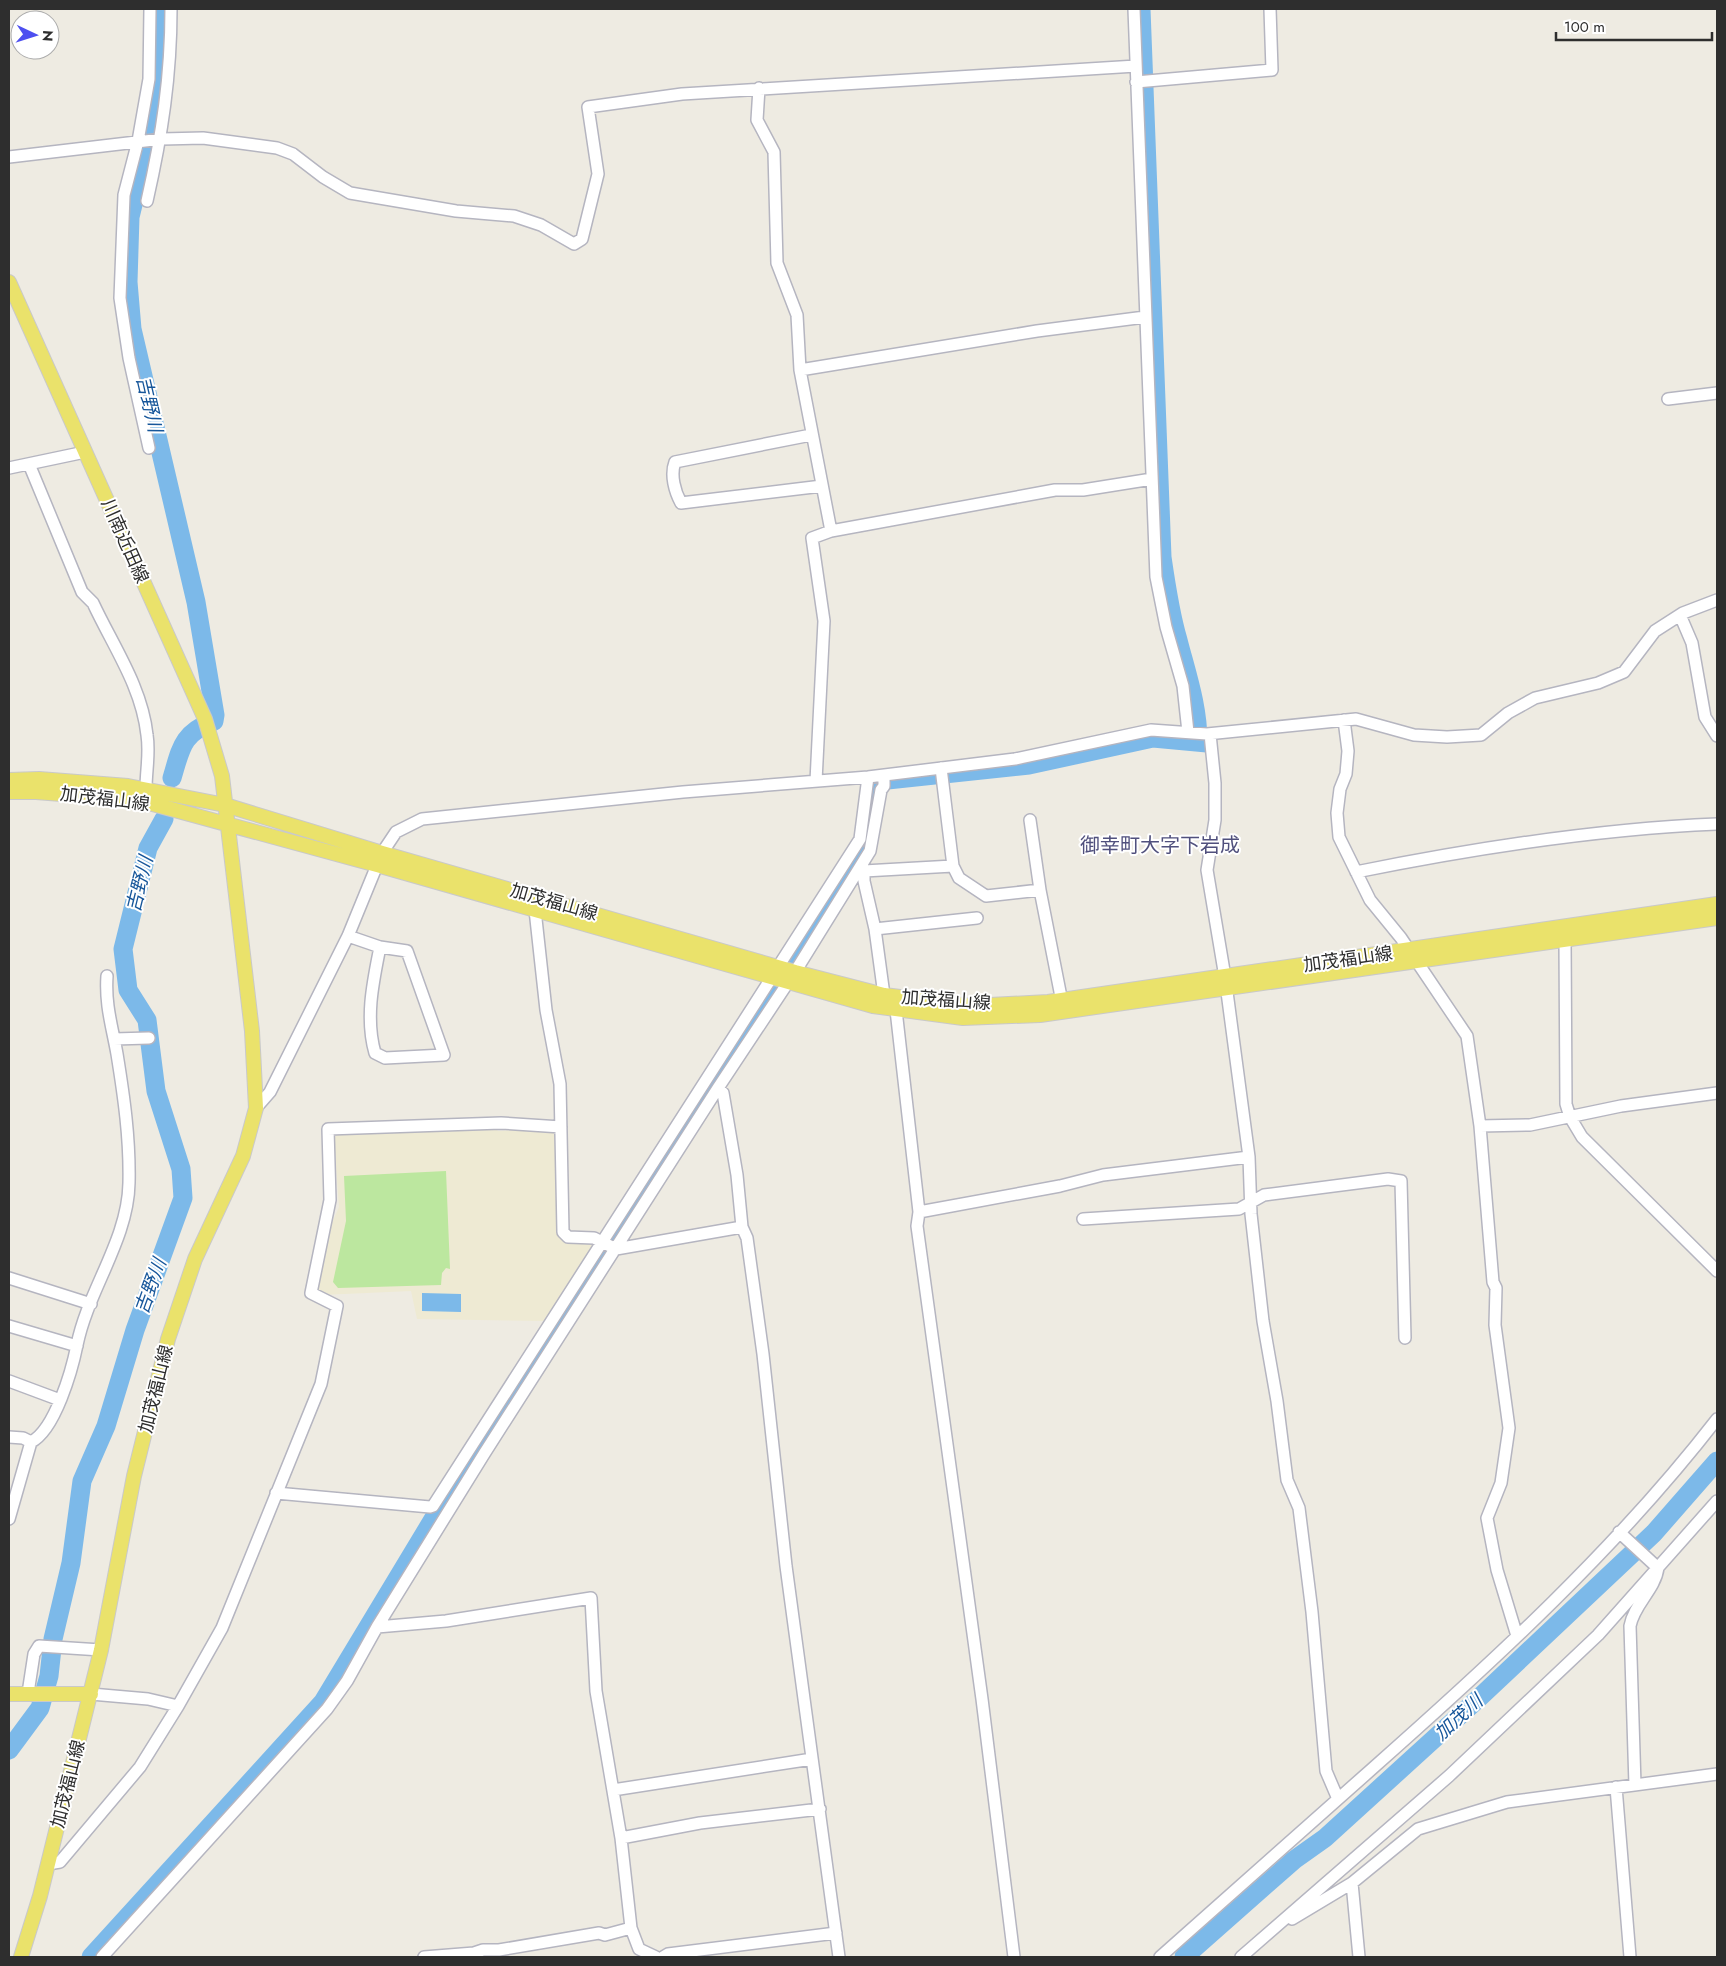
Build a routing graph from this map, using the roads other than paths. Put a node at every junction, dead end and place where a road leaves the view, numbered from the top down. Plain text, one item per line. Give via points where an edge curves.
1 (150, 9) edge
2 (171, 9) edge
3 (1134, 9) edge
4 (1270, 9) edge
5 (1136, 66) junction
6 (1136, 82) junction
7 (759, 88) junction
8 (162, 139) junction
9 (138, 141) junction
10 (9, 157) edge
11 (148, 201) dead end
12 (9, 282) edge
13 (1145, 317) junction
14 (800, 370) junction
15 (1717, 394) edge
16 (1668, 399) dead end
17 (811, 435) junction
18 (149, 448) dead end
19 (85, 452) junction
20 (29, 464) junction
21 (9, 468) edge
22 (1152, 479) junction
23 (822, 486) junction
24 (831, 531) junction
25 (1717, 600) edge
26 (1680, 615) junction
27 (1344, 720) junction
28 (1199, 733) junction
29 (1717, 736) edge
30 (941, 772) junction
31 (868, 777) junction
32 (884, 778) junction
33 (9, 780) edge
34 (816, 782) junction
35 (146, 789) junction
36 (9, 792) edge
37 (225, 804) junction
38 (1030, 820) dead end
39 (228, 824) junction
40 (1717, 824) edge
41 (380, 859) junction
42 (858, 864) junction
43 (953, 866) junction
44 (1356, 872) junction
45 (1040, 890) junction
46 (1717, 904) edge
47 (535, 910) junction
48 (977, 918) dead end
49 (1717, 918) edge
50 (875, 928) junction
51 (348, 936) junction
52 (1565, 940) junction
53 (380, 947) junction
54 (1412, 956) junction
55 (784, 974) junction
56 (107, 976) dead end
57 (1225, 983) junction
58 (884, 995) junction
59 (1063, 1006) junction
60 (896, 1010) junction
61 (149, 1038) dead end
62 (114, 1040) junction
63 (718, 1088) junction
64 (1717, 1093) edge
65 (256, 1108) junction
66 (1570, 1117) junction
67 (1480, 1126) junction
68 (561, 1127) junction
69 (1249, 1157) junction
70 (1252, 1202) junction
71 (919, 1212) junction
72 (1084, 1219) dead end
73 (742, 1228) junction
74 (609, 1245) junction
75 (1717, 1271) edge
76 (9, 1278) edge
77 (91, 1304) junction
78 (9, 1326) edge
79 (1405, 1338) dead end
80 (77, 1346) junction
81 (9, 1381) edge
82 (60, 1400) junction
83 (1717, 1419) edge
84 (9, 1437) edge
85 (31, 1442) junction
86 (276, 1493) junction
87 (1717, 1501) edge
88 (9, 1519) edge
89 (1619, 1532) junction
90 (1658, 1568) junction
91 (377, 1627) junction
92 (1517, 1636) junction
93 (102, 1650) junction
94 (33, 1693) junction
95 (9, 1694) edge
96 (91, 1694) junction
97 (178, 1706) junction
98 (812, 1758) junction
99 (1717, 1774) edge
100 (1635, 1785) junction
101 (1616, 1787) junction
102 (613, 1790) junction
103 (1338, 1799) junction
104 (820, 1809) junction
105 (621, 1838) junction
106 (48, 1864) junction
107 (1352, 1883) junction
108 (1286, 1918) junction
109 (631, 1928) junction
110 (836, 1933) junction
111 (747, 1951) edge
112 (500, 1954) edge
113 (21, 1957) edge
114 (102, 1957) edge
115 (424, 1957) edge
116 (656, 1957) edge
117 (663, 1957) edge
118 (839, 1957) edge
119 (1014, 1957) edge
120 (1160, 1957) edge
121 (1241, 1957) edge
122 (1359, 1957) edge
123 (1630, 1957) edge

1 - 9 street via 149,79
2 - 8 street via 171,61
3 - 5 street
4 - 6 street via 1272,70
5 - 6 street
5 - 7 street
6 - 13 street
7 - 8 street via 588,106 598,174 582,239 574,244 549,229 514,216 456,211 350,193 323,178 293,154 277,148 203,138
7 - 14 street via 757,120 774,152 777,264 798,315
8 - 9 street
8 - 11 street
9 - 10 street
9 - 18 street via 124,195 120,298 129,358
12 - 19 main road, 川南近田線
13 - 14 street via 1036,331
13 - 22 street
14 - 17 street
15 - 16 street
17 - 23 street
17 - 23 street via 675,462 675,492 681,504
19 - 20 street
19 - 37 main road, 川南近田線 via 207,724 222,776
20 - 21 street
20 - 35 street via 82,592 93,603 139,697 148,735
22 - 24 street via 1083,490 1054,490
22 - 28 street via 1156,578 1166,628
23 - 24 street
24 - 34 street via 812,538 824,621
25 - 26 street
26 - 27 street via 1655,631 1624,672 1598,683 1535,698 1508,713 1480,735 1414,735 1356,719
26 - 29 street via 1692,642 1705,717
27 - 28 street
27 - 44 street via 1348,751 1346,774 1340,789 1339,837
28 - 30 street via 1151,730
28 - 57 street via 1215,783 1215,820 1207,870
30 - 32 street
30 - 43 street
31 - 32 street
31 - 34 street
31 - 42 street
32 - 42 street via 870,851
33 - 35 main road, 加茂福山線 via 39,779
34 - 41 street via 682,792 422,819 396,832
35 - 37 main road, 加茂福山線
36 - 39 main road, 加茂福山線 via 120,797
37 - 39 main road, 加茂福山線
37 - 41 main road, 加茂福山線
38 - 45 street
39 - 41 main road, 加茂福山線
39 - 65 main road, 加茂福山線 via 252,1031
40 - 44 street via 1634,829 1464,851
41 - 47 main road, 加茂福山線
41 - 51 street
41 - 55 main road, 加茂福山線
42 - 43 street
42 - 50 street
42 - 55 street
42 - 55 street
43 - 45 street via 959,878 986,896
44 - 54 street via 1370,900
45 - 59 street
46 - 54 main road, 加茂福山線
47 - 55 main road, 加茂福山線
47 - 68 street via 546,1010 560,1084
48 - 50 street
49 - 52 main road, 加茂福山線
50 - 58 street
51 - 53 street
51 - 65 street via 270,1092
52 - 54 main road, 加茂福山線
52 - 66 street via 1566,1104
53 - 53 street via 371,993 370,1036 375,1053 385,1058 444,1055 406,951
54 - 57 main road, 加茂福山線
54 - 67 street via 1467,1036
55 - 58 main road, 加茂福山線
55 - 60 main road, 加茂福山線 via 873,1006
55 - 63 street
55 - 74 street
56 - 62 street via 106,999
57 - 59 main road, 加茂福山線
57 - 69 street
58 - 59 main road, 加茂福山線 via 971,1006
58 - 60 street
59 - 60 main road, 加茂福山線 via 1040,1015 963,1018
60 - 71 street
61 - 62 street
62 - 77 street via 127,1115 129,1184 126,1209
63 - 73 street via 722,1093 735,1166
63 - 74 street
64 - 66 street via 1621,1106
65 - 93 main road, 加茂福山線 via 243,1156 195,1259 168,1339 134,1476
66 - 67 street via 1530,1124
66 - 75 street via 1582,1137
67 - 92 street via 1496,1288 1496,1326 1509,1428 1501,1483 1487,1518 1497,1570
68 - 74 street via 563,1232 568,1237 594,1238
68 - 86 street via 501,1123 328,1129 330,1200 312,1293 337,1306 321,1384
69 - 70 street
69 - 71 street via 1103,1175
70 - 72 street via 1239,1209
70 - 79 street via 1264,1194 1388,1178 1401,1181
70 - 103 street via 1262,1321 1287,1480 1298,1508 1307,1574 1326,1771
71 - 119 street via 918,1236
73 - 74 street
73 - 98 street via 747,1238 763,1354 786,1566
74 - 86 street via 433,1506
74 - 91 street
76 - 77 street
77 - 80 street
78 - 80 street
80 - 82 street
81 - 82 street
82 - 85 street via 46,1430
83 - 89 street via 1676,1472
84 - 85 street
85 - 88 street
86 - 97 street via 222,1628
87 - 90 street
89 - 90 street
89 - 92 street
90 - 100 street via 1653,1583 1631,1618 1630,1626
90 - 108 street via 1598,1635 1449,1776
91 - 102 street via 446,1621 591,1598 596,1691
91 - 114 street via 327,1709
92 - 103 street via 1476,1677
93 - 94 street via 39,1646 34,1654
93 - 96 main road, 加茂福山線
94 - 95 main road
94 - 96 main road
96 - 97 street via 148,1699
96 - 106 main road, 加茂福山線
97 - 106 street via 140,1767 60,1862
98 - 102 street
98 - 104 street
99 - 100 street
100 - 101 street
101 - 107 street via 1507,1802 1418,1830
101 - 123 street
102 - 105 street
103 - 120 street
104 - 105 street via 700,1823
104 - 110 street
105 - 109 street
106 - 113 main road, 加茂福山線
107 - 108 street via 1290,1920
107 - 122 street
108 - 121 street
109 - 112 street
109 - 116 street via 639,1949
110 - 111 street
110 - 118 street
111 - 117 street via 668,1954
112 - 115 street via 483,1950

